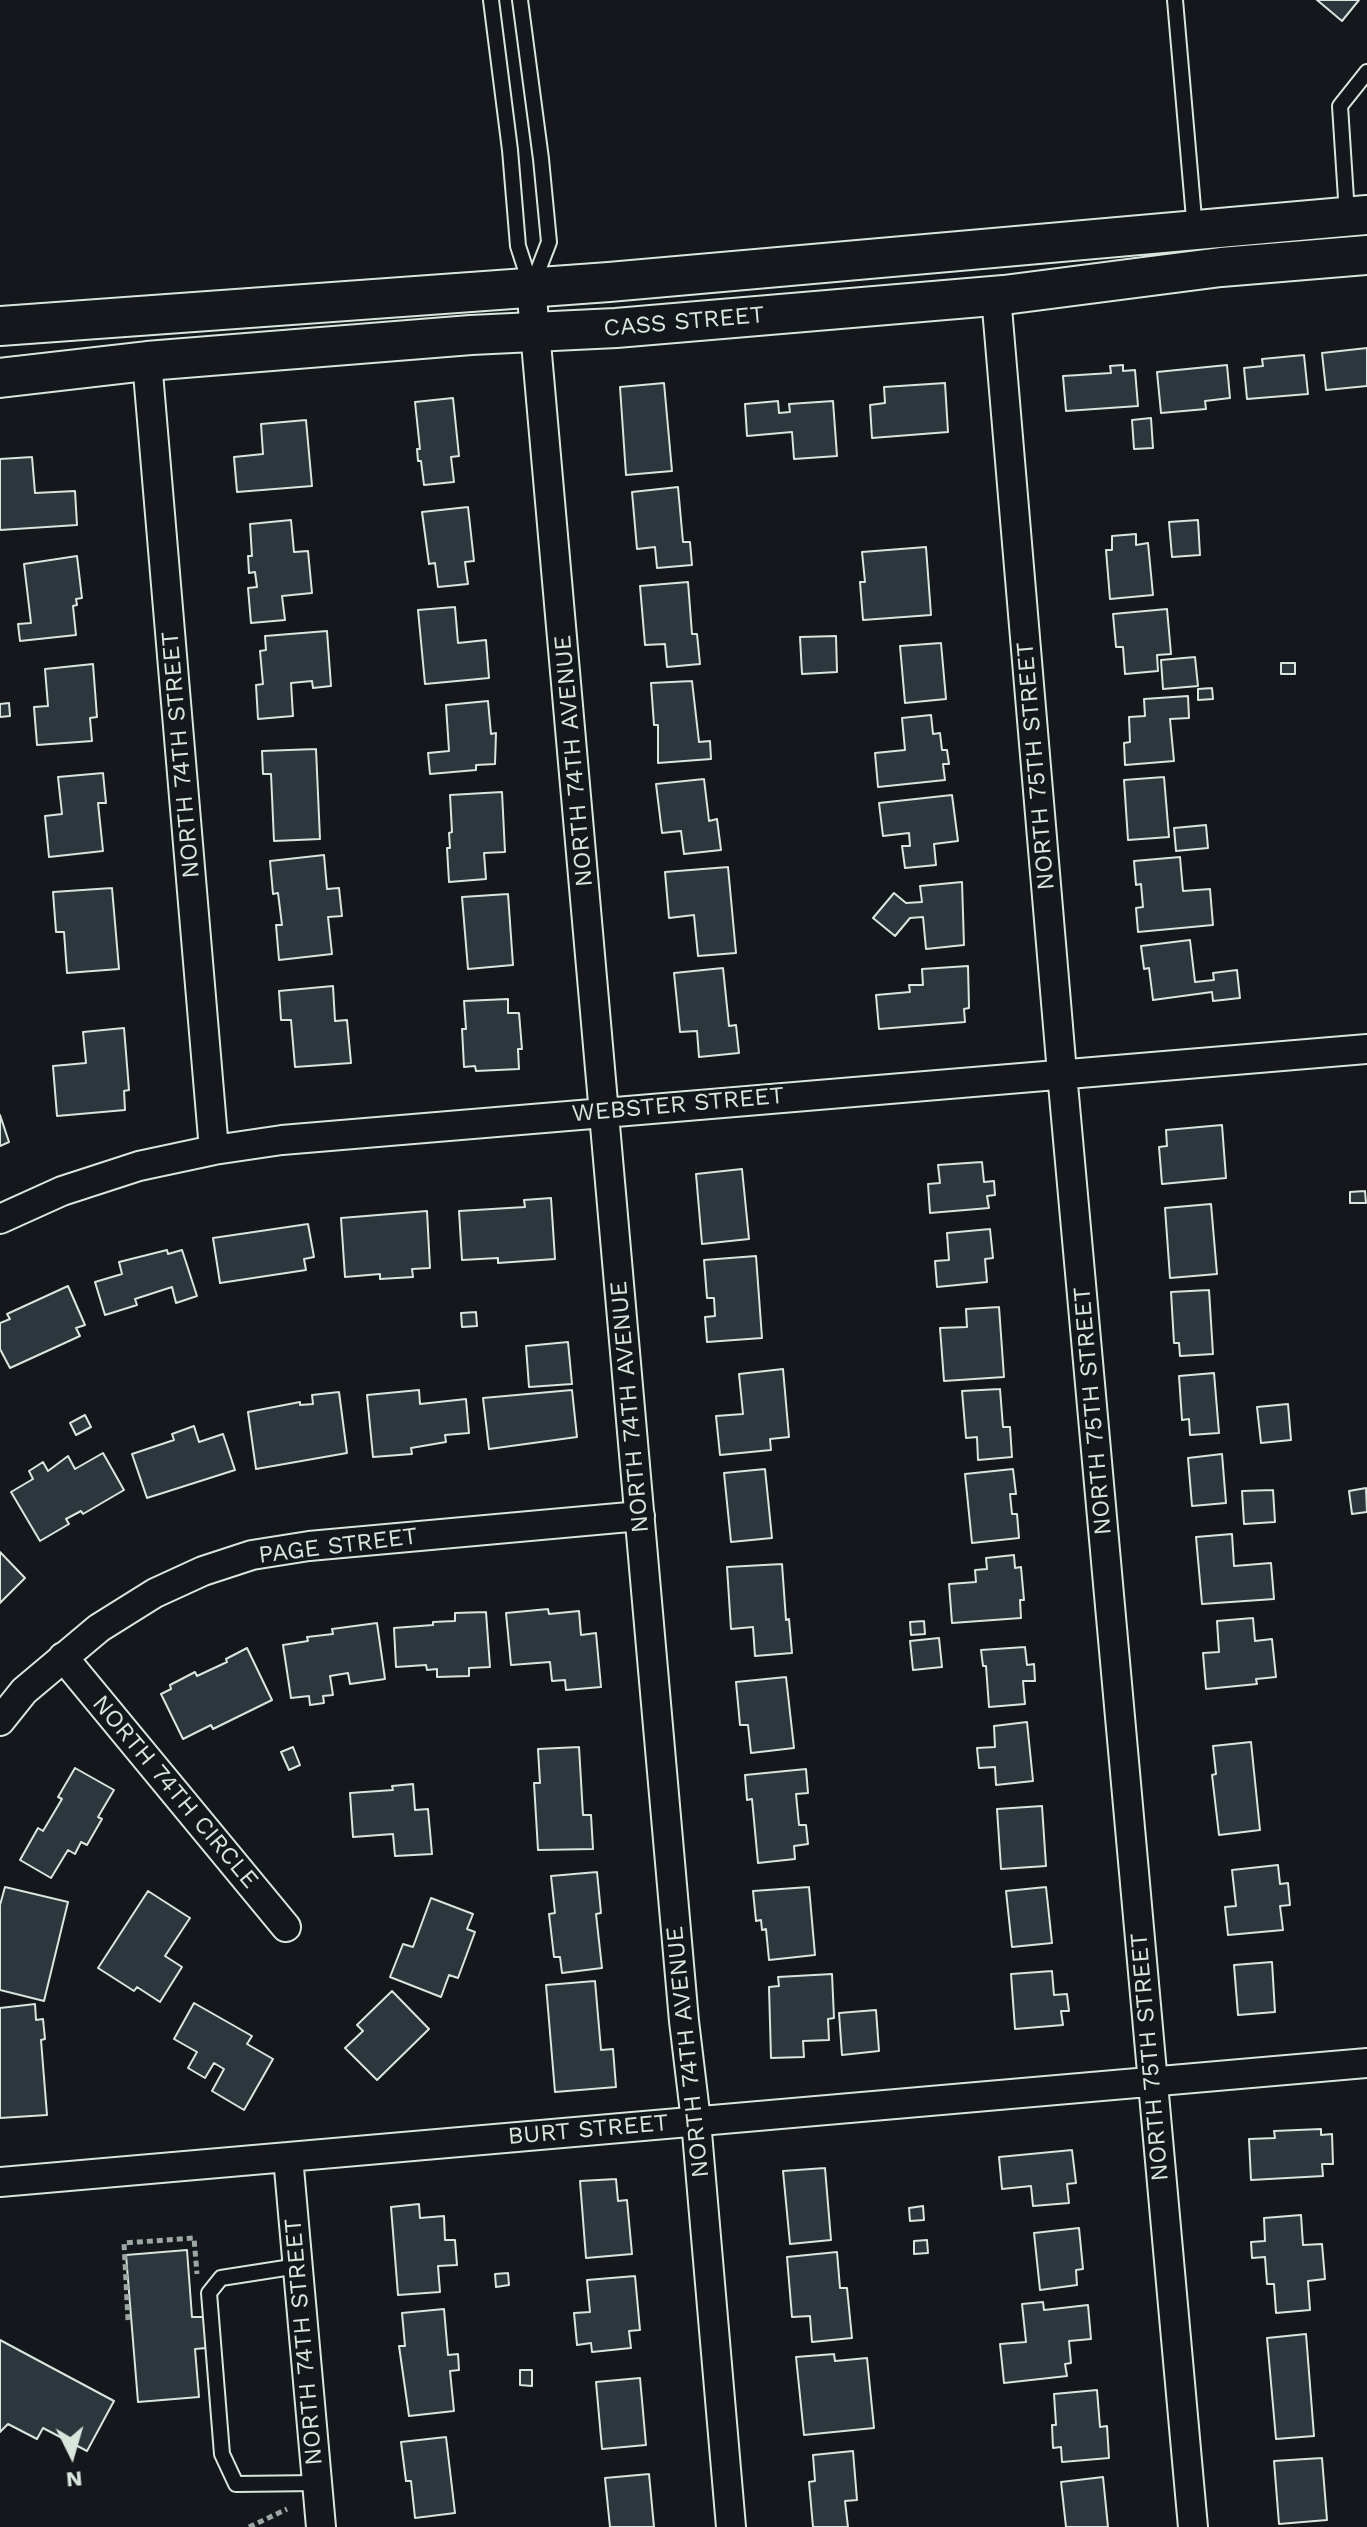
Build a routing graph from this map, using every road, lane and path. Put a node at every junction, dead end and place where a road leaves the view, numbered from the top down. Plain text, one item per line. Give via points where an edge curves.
1 (491, 0) edge
2 (520, 0) edge
3 (1175, 0) edge
4 (1367, 72) edge
5 (1357, 216) edge
6 (1195, 230) junction
7 (1367, 255) edge
8 (531, 286) junction
9 (996, 296) junction
10 (0, 326) edge
11 (535, 332) junction
12 (147, 361) junction
13 (0, 378) edge
14 (1367, 1049) edge
15 (1062, 1073) junction
16 (604, 1112) junction
17 (214, 1150) junction
18 (0, 1219) edge
19 (640, 1516) junction
20 (63, 1657) junction
21 (0, 1721) edge
22 (286, 1927) dead end
23 (1367, 2063) edge
24 (1153, 2082) junction
25 (696, 2121) junction
26 (288, 2157) junction
27 (0, 2182) edge
28 (298, 2266) junction
29 (198, 2285) dead end
30 (128, 2320) dead end
31 (317, 2483) junction
32 (287, 2509) dead end
33 (249, 2527) edge
34 (321, 2527) edge
35 (731, 2527) edge
36 (1193, 2527) edge

1 - 8 lane via 518,246
2 - 8 lane via 549,242
3 - 6 lane
4 - 5 lane via 1340,106
5 - 6 main road, CASS STREET
6 - 8 main road, CASS STREET
7 - 9 main road, CASS STREET via 1221,267
8 - 10 main road, CASS STREET
8 - 11 street, NORTH 74TH AVENUE
9 - 11 main road, CASS STREET
9 - 15 street, NORTH 75TH STREET
11 - 12 main road, CASS STREET
11 - 16 street, NORTH 74TH AVENUE
12 - 13 main road, CASS STREET
12 - 17 street, NORTH 74TH STREET
14 - 15 street, WEBSTER STREET
15 - 16 street, WEBSTER STREET
15 - 24 street, NORTH 75TH STREET
16 - 17 street, WEBSTER STREET
16 - 19 street, NORTH 74TH AVENUE
17 - 18 street, WEBSTER STREET via 139,1166 62,1191
19 - 20 street, PAGE STREET via 252,1555 155,1593
19 - 25 street, NORTH 74TH AVENUE
20 - 21 street, PAGE STREET
20 - 22 street, NORTH 74TH CIRCLE
23 - 24 street, BURT STREET
24 - 25 street, BURT STREET
24 - 36 street, NORTH 75TH STREET
25 - 26 street, BURT STREET
25 - 35 street, NORTH 74TH AVENUE
26 - 27 street, BURT STREET
26 - 28 street, NORTH 74TH STREET
28 - 31 street, NORTH 74TH STREET
28 - 31 lane via 221,2278 209,2293 222,2454 236,2484
29 - 30 path via 194,2238 124,2243
31 - 34 street, NORTH 74TH STREET
32 - 33 path

